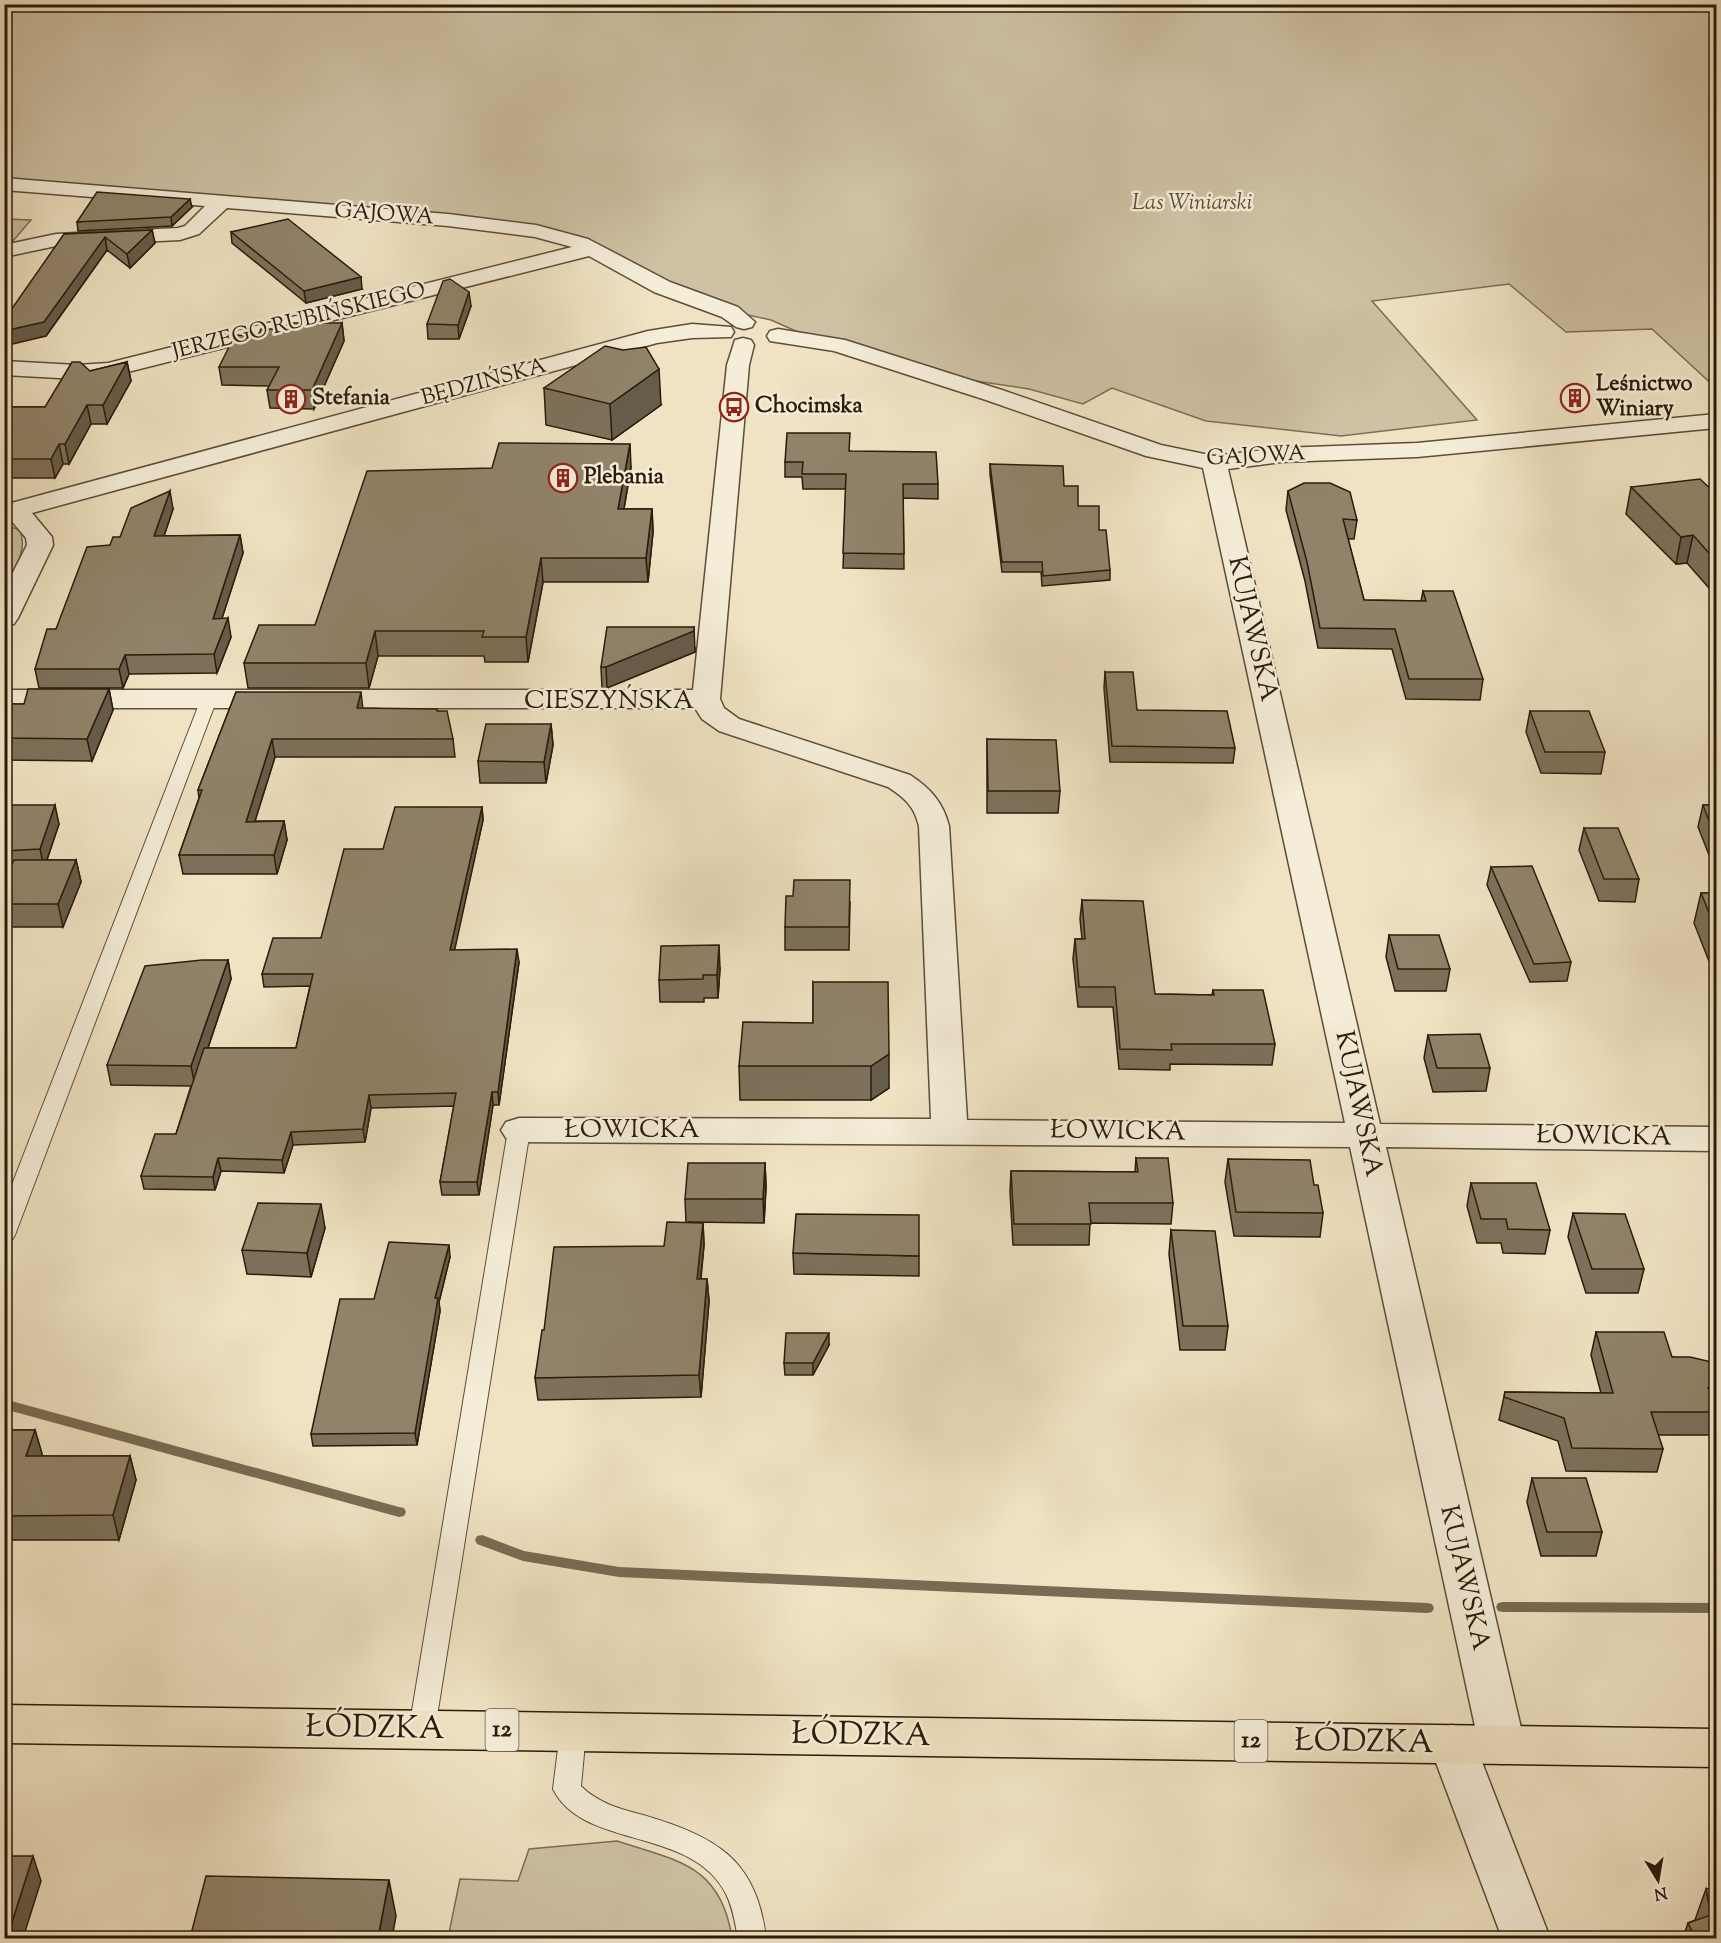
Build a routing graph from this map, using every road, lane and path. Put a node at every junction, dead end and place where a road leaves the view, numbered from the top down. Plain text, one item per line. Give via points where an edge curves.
1 (4, 184) edge
2 (222, 202) junction
3 (590, 249) junction
4 (4, 251) edge
5 (737, 333) junction
6 (778, 336) joint
7 (4, 368) edge
8 (1716, 421) edge
9 (1214, 462) junction
10 (10, 512) edge
11 (4, 618) edge
12 (4, 699) edge
13 (209, 699) junction
14 (705, 699) junction
15 (519, 1130) joint
16 (951, 1131) junction
17 (1365, 1134) junction
18 (1716, 1139) edge
19 (4, 1235) edge
20 (4, 1724) edge
21 (422, 1729) junction
22 (573, 1732) junction
23 (1452, 1744) junction
24 (1502, 1745) junction
25 (1716, 1748) edge
26 (752, 1938) edge
27 (1526, 1938) edge

1 - 2 street, GAJOWA
2 - 3 street, GAJOWA via 497,226 553,234
2 - 4 street via 192,230 180,234 56,240
3 - 5 street, GAJOWA via 662,287 729,312
3 - 7 street, JERZEGO RUBIŃSKIEGO via 108,370
5 - 6 street, BĘDZIŃSKA via 767,342
5 - 10 street, BĘDZIŃSKA via 692,331 656,336
5 - 14 street via 738,365
6 - 9 street, GAJOWA via 837,345 1155,452
8 - 9 street, GAJOWA via 1406,451 1281,455
9 - 17 street, KUJAWSKA
10 - 11 street via 39,537 40,545
12 - 13 street, CIESZYŃSKA
13 - 14 street, CIESZYŃSKA
13 - 19 lane
14 - 16 street, CIESZYŃSKA via 712,713 729,725 899,782 929,806 934,826
15 - 16 street, ŁOWICKA
15 - 21 lane
16 - 17 street, ŁOWICKA
17 - 18 street, ŁOWICKA
17 - 24 street, KUJAWSKA
20 - 21 main road, ŁÓDZKA / 12
21 - 22 main road, ŁÓDZKA / 12
22 - 23 main road, ŁÓDZKA / 12
22 - 26 lane via 567,1789 579,1804 704,1850 727,1868 741,1892
23 - 24 main road, ŁÓDZKA / 12
23 - 27 street
24 - 25 main road, ŁÓDZKA / 12

